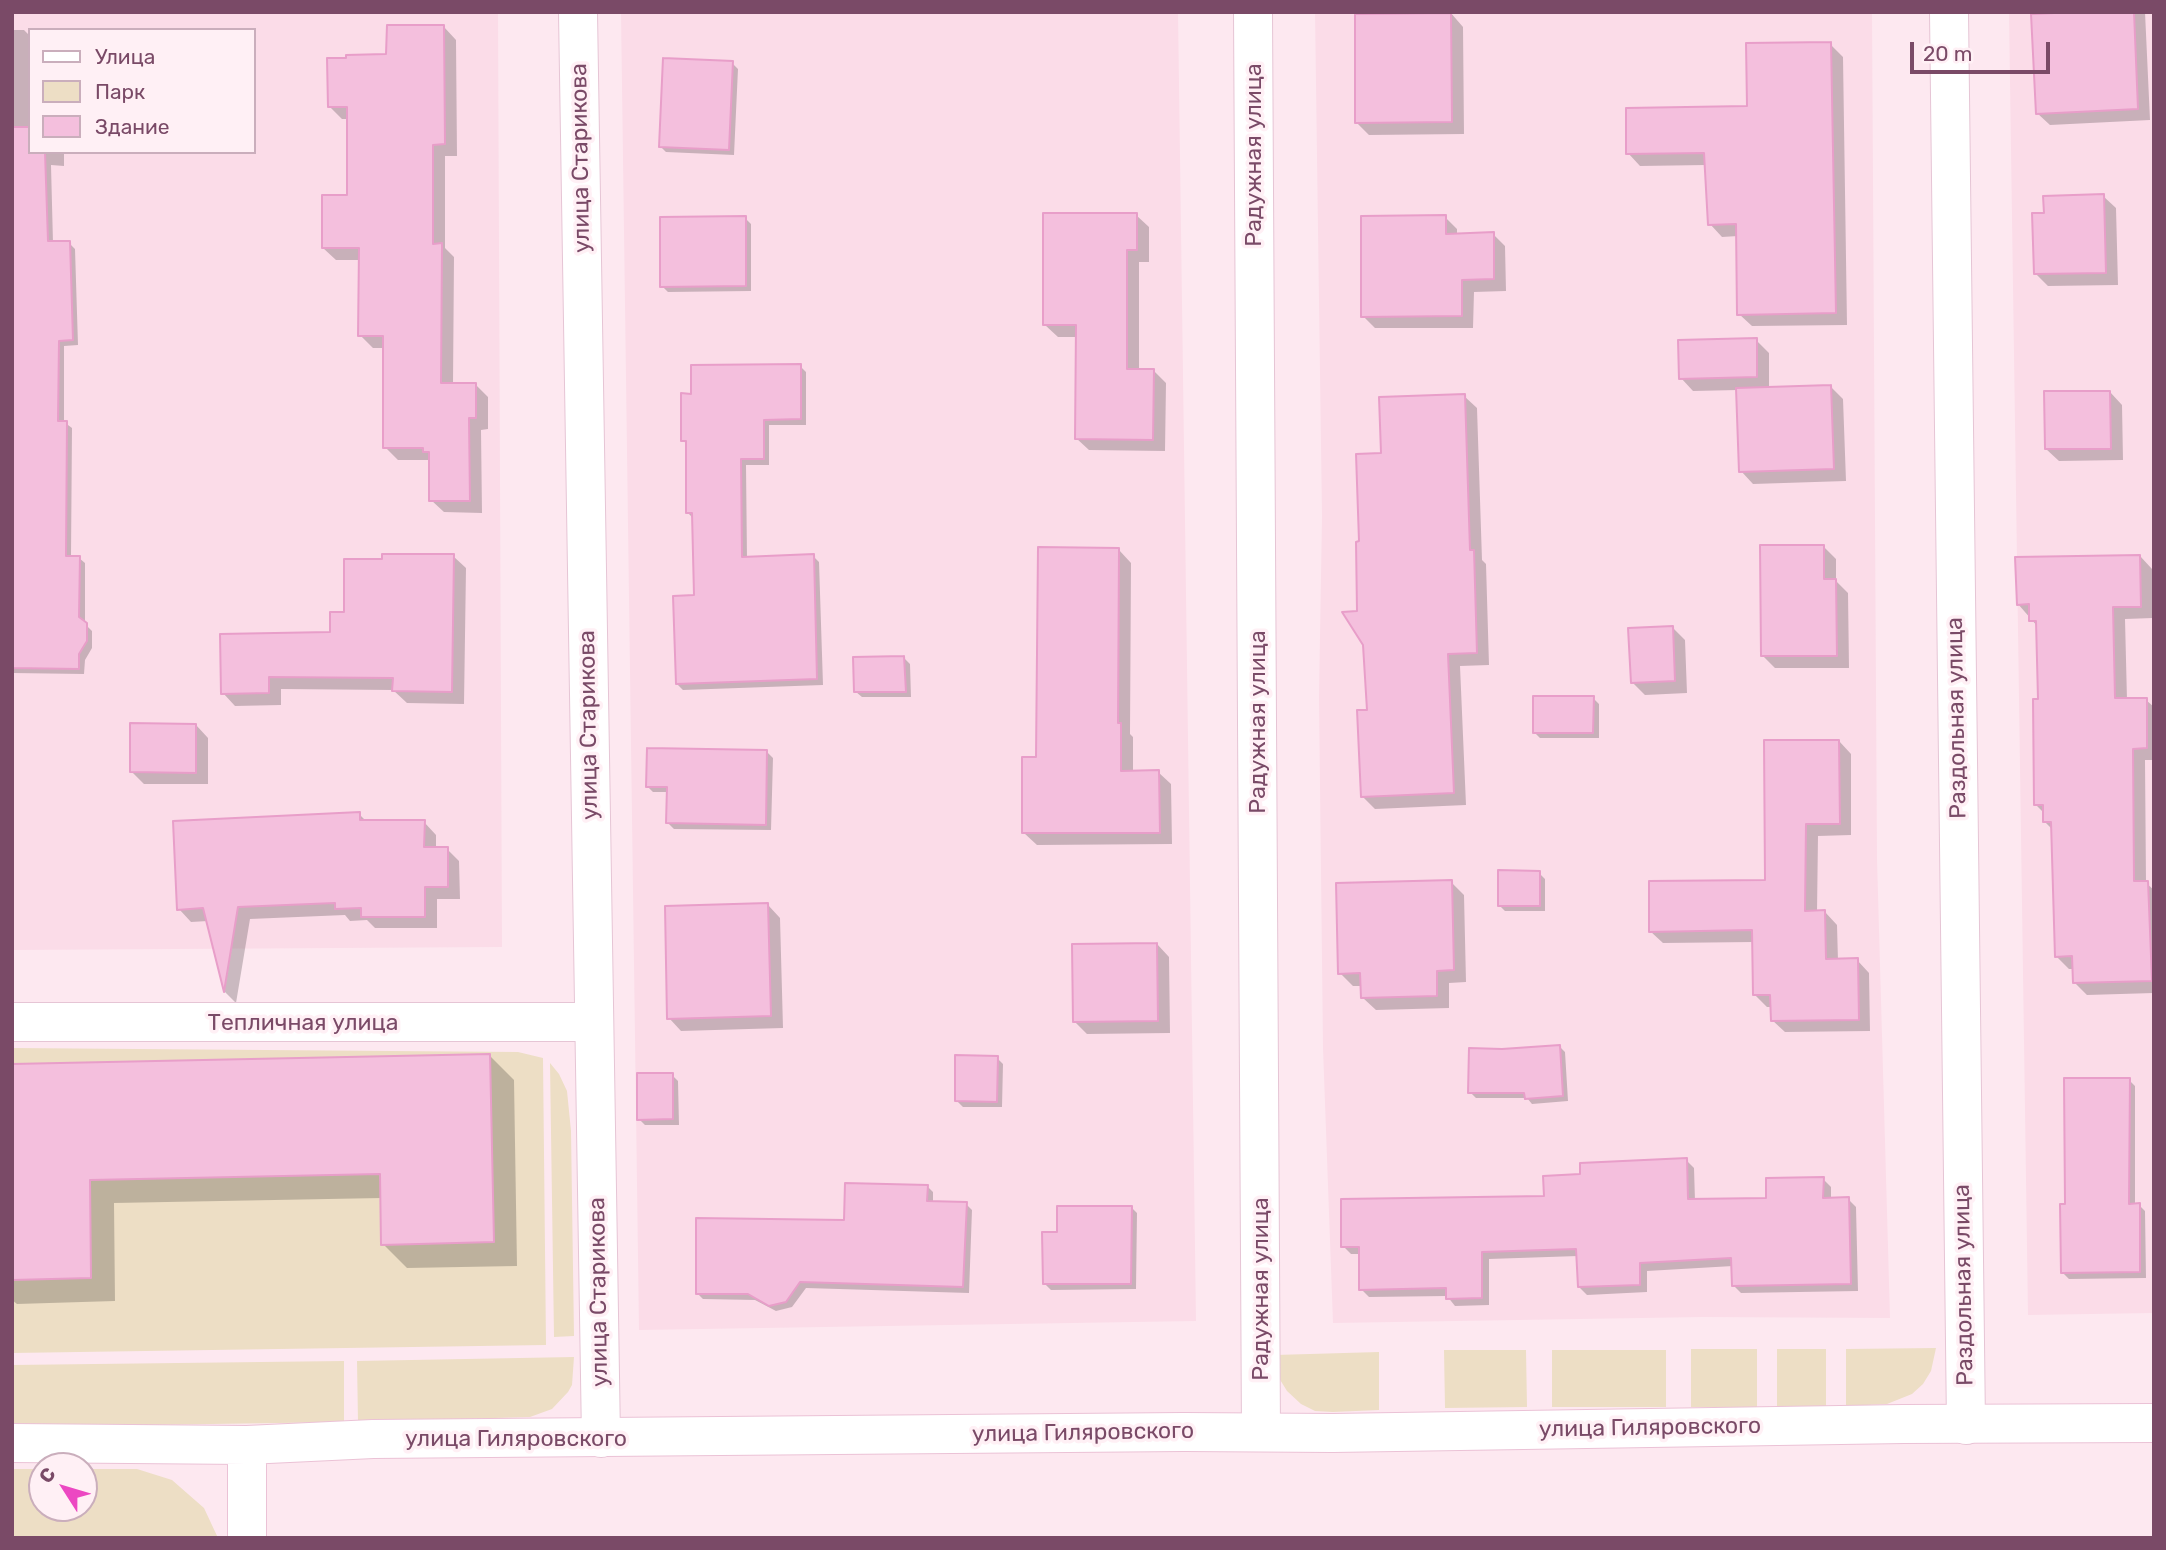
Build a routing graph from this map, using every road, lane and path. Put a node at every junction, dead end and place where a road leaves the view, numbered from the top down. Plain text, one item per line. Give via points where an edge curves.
1 (579, 12) edge
2 (1253, 12) edge
3 (1949, 12) edge
4 (12, 1022) edge
5 (594, 1022) junction
6 (2154, 1423) edge
7 (1966, 1424) junction
8 (1261, 1432) junction
9 (601, 1438) junction
10 (12, 1443) edge
11 (247, 1445) junction
12 (247, 1538) edge

1 - 5 street, улица Старикова
2 - 8 street, Радужная улица
3 - 7 street, Раздольная улица
4 - 5 street, Тепличная улица
5 - 9 street, улица Старикова
6 - 7 street, улица Гиляровского
7 - 8 street, улица Гиляровского
8 - 9 street, улица Гиляровского
9 - 11 street, улица Гиляровского via 373,1439
10 - 11 street, улица Гиляровского
11 - 12 street

